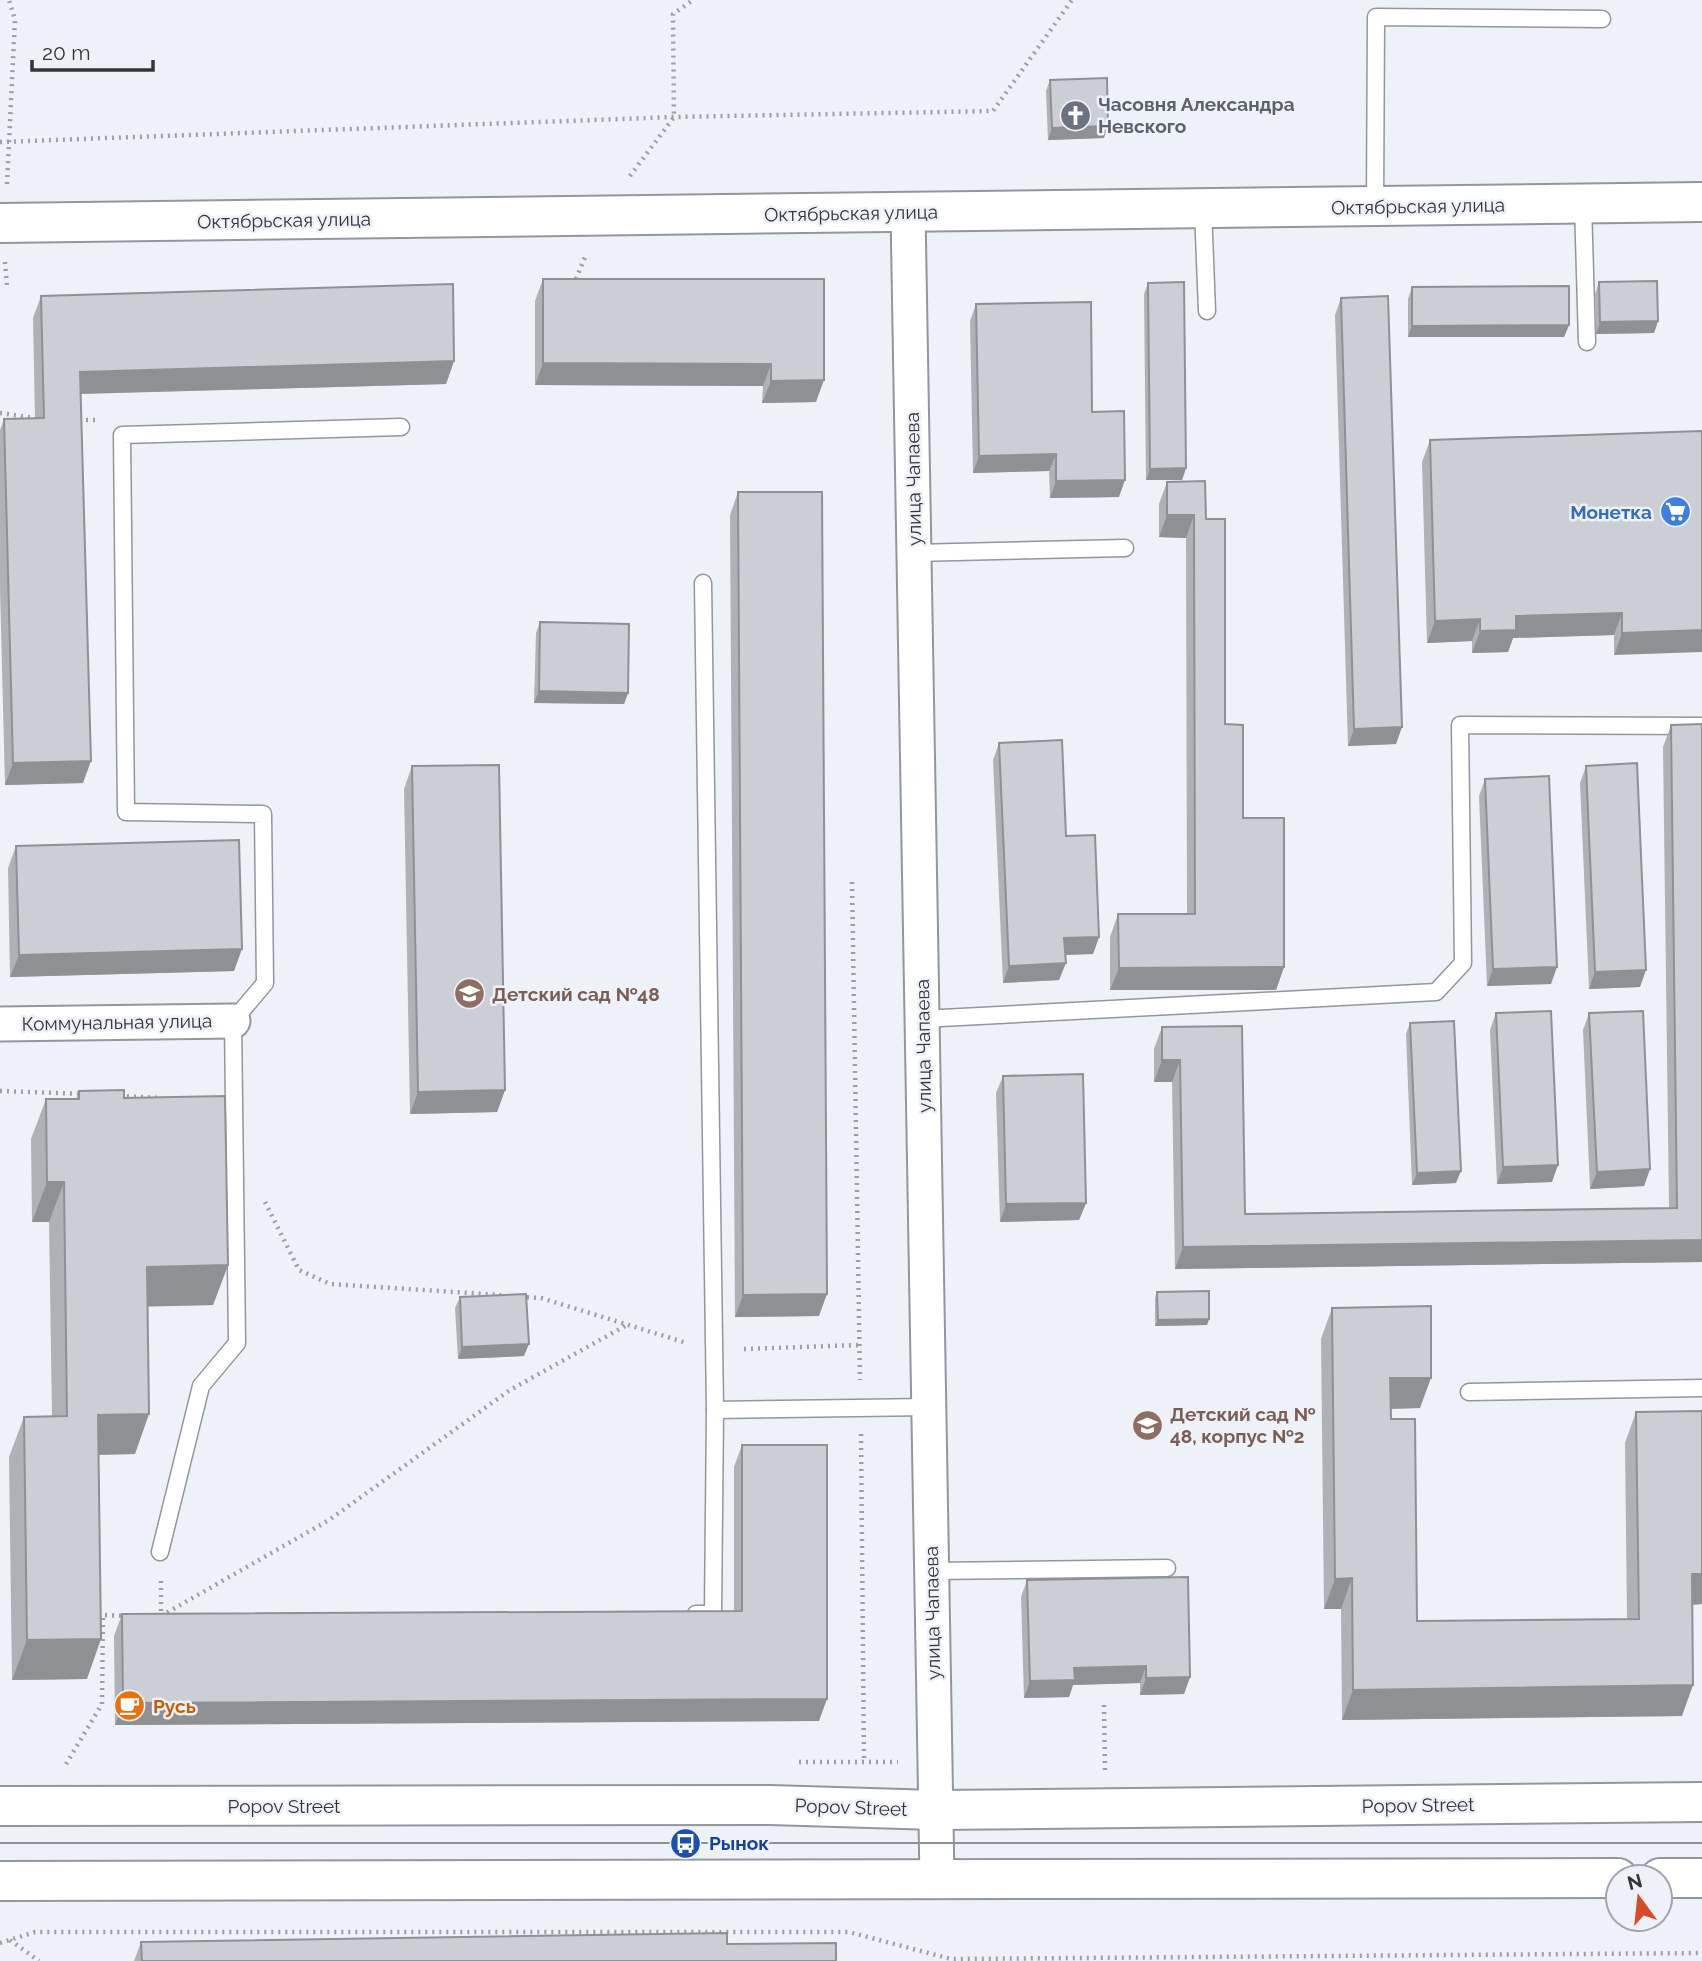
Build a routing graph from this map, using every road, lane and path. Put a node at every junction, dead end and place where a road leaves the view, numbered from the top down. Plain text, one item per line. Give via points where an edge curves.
1 (9, 0) edge
2 (693, 0) edge
3 (1072, 0) edge
4 (1602, 19) dead end
5 (674, 117) junction
6 (11, 141) junction
7 (0, 142) edge
8 (1702, 202) edge
9 (1583, 204) junction
10 (1375, 206) junction
11 (1203, 208) junction
12 (908, 212) junction
13 (600, 216) junction
14 (1, 223) edge
15 (576, 279) edge
16 (7, 286) dead end
17 (1207, 311) dead end
18 (1587, 342) dead end
19 (0, 413) edge
20 (35, 418) edge
21 (401, 427) dead end
22 (1125, 548) dead end
23 (914, 553) junction
24 (703, 583) dead end
25 (1702, 726) edge
26 (852, 882) dead end
27 (922, 1019) junction
28 (233, 1021) junction
29 (0, 1024) edge
30 (0, 1091) edge
31 (98, 1095) edge
32 (111, 1096) edge
33 (167, 1098) edge
34 (265, 1201) dead end
35 (1702, 1388) edge
36 (1469, 1392) dead end
37 (929, 1407) junction
38 (860, 1408) junction
39 (715, 1410) junction
40 (160, 1552) joint
41 (1167, 1568) dead end
42 (932, 1572) junction
43 (686, 1614) edge
44 (138, 1616) edge
45 (149, 1616) edge
46 (161, 1616) junction
47 (174, 1616) edge
48 (1104, 1705) dead end
49 (864, 1762) dead end
50 (66, 1764) dead end
51 (1105, 1778) dead end
52 (1702, 1802) edge
53 (0, 1806) edge
54 (936, 1810) junction
55 (1604, 1878) edge
56 (1674, 1878) edge
57 (1702, 1878) edge
58 (937, 1879) junction
59 (0, 1881) edge
60 (9, 1940) junction
61 (0, 1943) edge
62 (1702, 1953) edge
63 (951, 1960) edge
64 (988, 1960) edge
65 (39, 1961) edge

1 - 6 path via 15,20
2 - 5 path via 673,14
3 - 5 path via 993,111
4 - 10 lane via 1376,17
5 - 6 path
5 - 13 path
6 - 7 path
6 - 14 path
8 - 9 street, Октябрьская улица
9 - 10 street, Октябрьская улица
9 - 18 lane
10 - 11 street, Октябрьская улица
11 - 12 street, Октябрьская улица
11 - 17 lane
12 - 13 street, Октябрьская улица
12 - 23 street, улица Чапаева
13 - 14 street, Октябрьская улица
13 - 15 path
14 - 16 path
19 - 20 path
21 - 28 lane via 122,435 126,812 263,814 265,983
22 - 23 lane
23 - 27 street, улица Чапаева
24 - 39 lane
25 - 27 lane via 1460,725 1463,963 1436,992
26 - 38 path
27 - 37 street, улица Чапаева
28 - 29 street, Коммунальная улица
28 - 40 lane via 237,1343 201,1387
30 - 31 path
32 - 33 path
34 - 46 path via 299,1270 330,1284 541,1298 626,1326 510,1390 330,1520
35 - 36 lane
37 - 38 lane
37 - 42 street, улица Чапаева
38 - 39 lane
38 - 49 path
39 - 43 lane via 713,1614
40 - 46 path
41 - 42 lane
42 - 54 street, улица Чапаева
44 - 50 path via 103,1615 102,1704
45 - 46 path
46 - 47 path
48 - 51 path
52 - 54 street, Popov Street
53 - 54 street, Popov Street via 770,1805
54 - 58 street, улица Чапаева
55 - 58 street
56 - 57 street
58 - 59 street
60 - 61 path
60 - 63 path via 48,1932 849,1932
60 - 65 path
62 - 64 path
63 - 64 path

